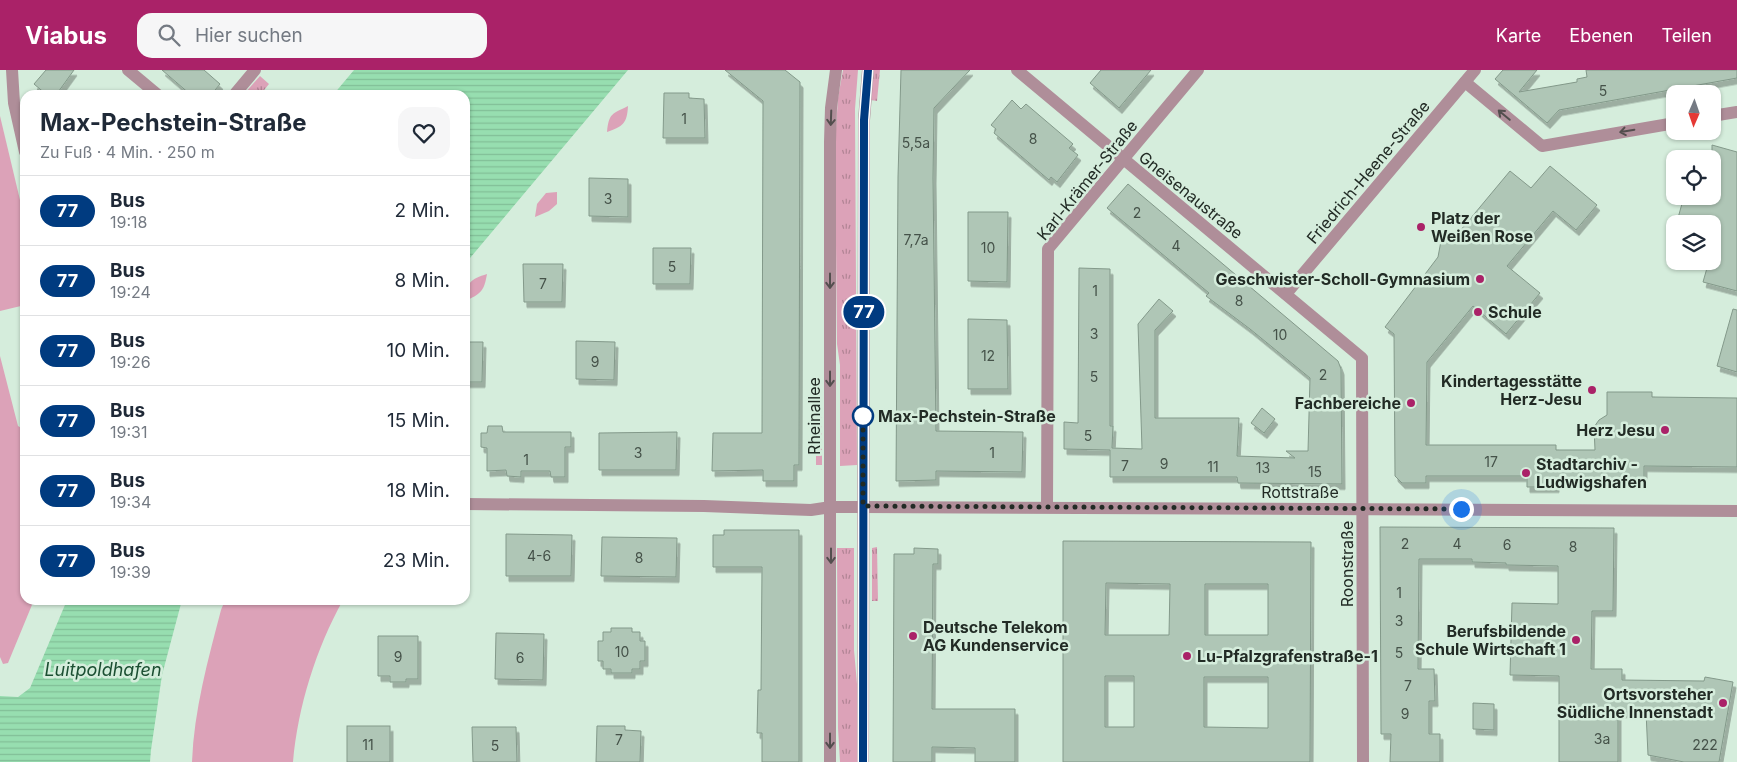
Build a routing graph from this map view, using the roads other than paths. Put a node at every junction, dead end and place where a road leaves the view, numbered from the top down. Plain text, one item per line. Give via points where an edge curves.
1 (12, 70) edge
2 (128, 70) edge
3 (255, 70) edge
4 (836, 70) edge
5 (868, 70) edge
6 (1017, 70) edge
7 (1198, 70) edge
8 (1475, 70) edge
9 (1465, 82) junction
10 (152, 90) edge
11 (238, 90) edge
12 (1737, 112) edge
13 (1721, 115) edge
14 (1666, 125) edge
15 (20, 130) edge
16 (1122, 159) junction
17 (1286, 294) junction
18 (1323, 324) joint
19 (470, 504) edge
20 (863, 506) junction
21 (831, 507) junction
22 (1047, 508) junction
23 (1363, 509) junction
24 (1737, 511) edge
25 (830, 762) edge
26 (863, 762) edge
27 (1363, 762) edge

1 - 15 street
2 - 10 street
3 - 11 street
4 -> 21 street, Rheinallee via 830,142
5 - 20 street via 864,120
6 - 16 street, Gneisenaustraße
7 - 16 street, Karl-Krämer-Straße
8 - 9 street, Friedrich-Heene-Straße
14 -> 9 street via 1542,146
9 - 17 street, Friedrich-Heene-Straße
12 - 13 street
16 - 17 street, Gneisenaustraße
16 - 22 street, Karl-Krämer-Straße via 1048,249
17 - 18 street, Gneisenaustraße
18 - 23 street, Roonstraße via 1362,358
19 - 21 street via 811,510
20 - 21 street
20 - 22 street, Rottstraße
20 - 26 street
21 -> 25 street, Rheinallee
22 - 23 street, Rottstraße
23 - 24 street, Rottstraße
23 - 27 street, Roonstraße

